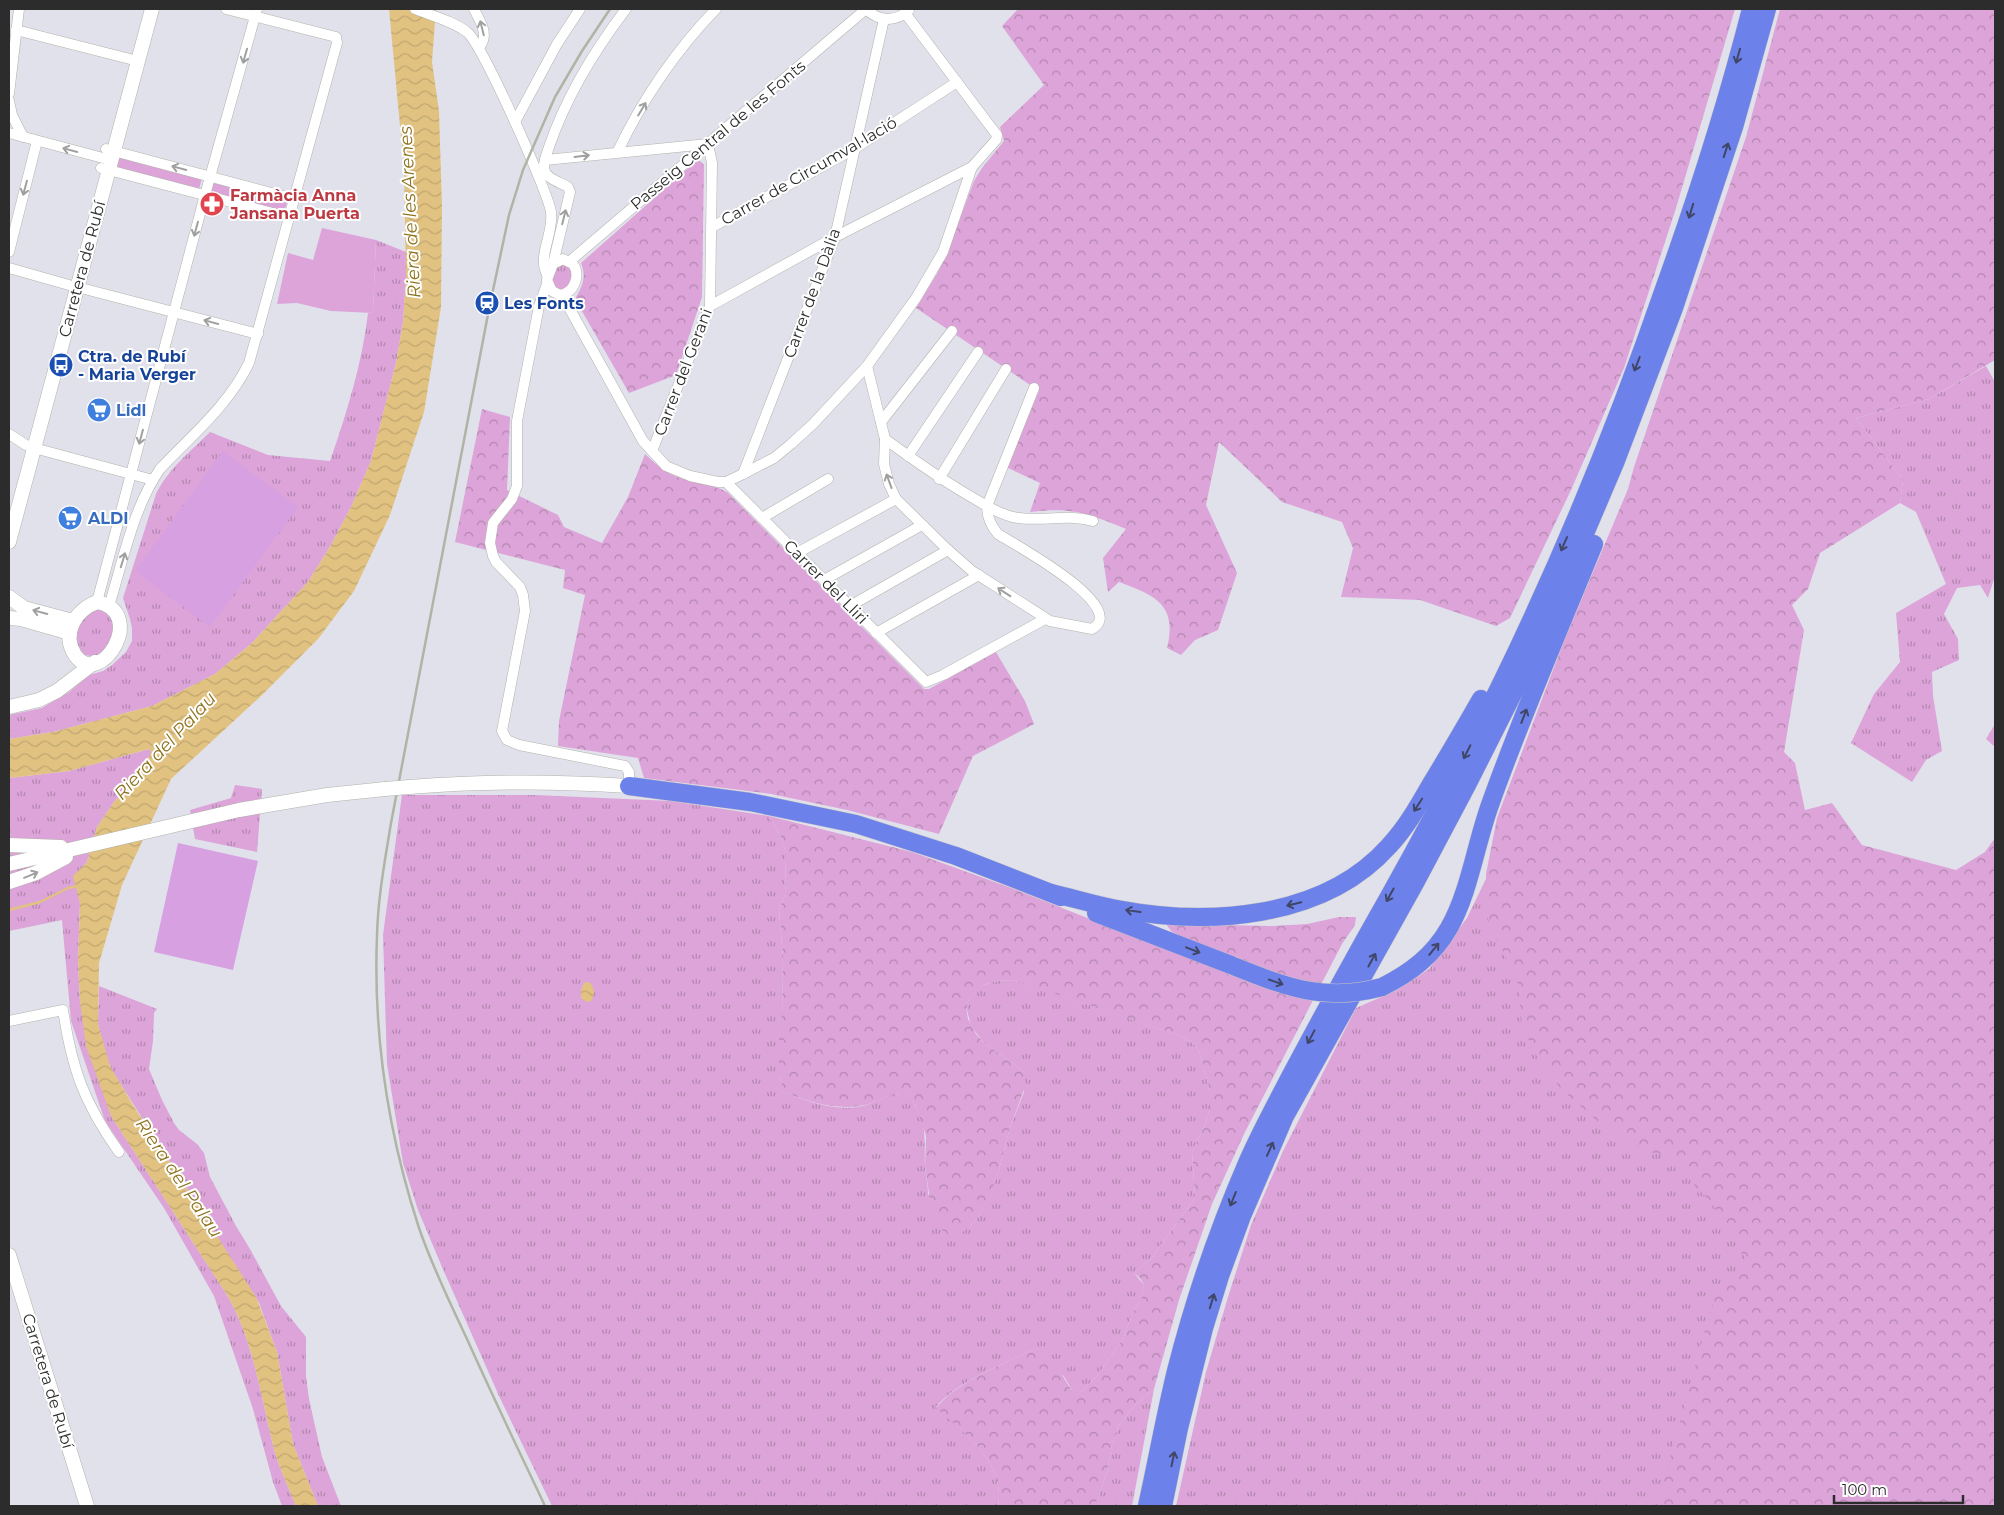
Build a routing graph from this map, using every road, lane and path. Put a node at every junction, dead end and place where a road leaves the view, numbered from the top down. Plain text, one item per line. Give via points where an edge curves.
1 (19, 9) edge
2 (143, 9) edge
3 (152, 9) edge
4 (226, 9) edge
5 (415, 9) edge
6 (474, 9) edge
7 (580, 9) edge
8 (626, 9) edge
9 (716, 9) edge
10 (866, 9) edge
11 (1751, 9) edge
12 (1767, 9) edge
13 (907, 11) edge
14 (257, 13) edge
15 (884, 19) junction
16 (16, 30) junction
17 (479, 48) junction
18 (130, 59) junction
19 (957, 82) junction
20 (9, 94) edge
21 (9, 101) edge
22 (515, 122) junction
23 (9, 133) edge
24 (23, 137) junction
25 (37, 141) junction
26 (708, 144) junction
27 (854, 149) junction
28 (618, 152) junction
29 (106, 159) junction
30 (545, 160) junction
31 (972, 167) junction
32 (211, 177) junction
33 (205, 196) junction
34 (294, 199) junction
35 (288, 216) junction
36 (712, 227) junction
37 (835, 237) junction
38 (9, 252) edge
39 (570, 262) junction
40 (553, 264) junction
41 (9, 268) edge
42 (547, 280) junction
43 (73, 286) junction
44 (560, 295) junction
45 (710, 306) junction
46 (1674, 308) junction
47 (174, 312) junction
48 (952, 332) dead end
49 (258, 334) junction
50 (978, 352) dead end
51 (867, 366) junction
52 (1006, 369) dead end
53 (1034, 388) dead end
54 (881, 422) junction
55 (9, 434) edge
56 (885, 439) junction
57 (30, 447) junction
58 (652, 451) junction
59 (908, 456) junction
60 (131, 474) junction
61 (743, 474) junction
62 (828, 479) dead end
63 (939, 479) junction
64 (153, 480) junction
65 (726, 482) junction
66 (896, 499) junction
67 (987, 506) junction
68 (9, 510) edge
69 (762, 518) junction
70 (1092, 521) dead end
71 (922, 524) junction
72 (9, 542) edge
73 (948, 550) junction
74 (797, 553) junction
75 (979, 576) junction
76 (824, 580) junction
77 (1548, 581) junction
78 (9, 597) edge
79 (103, 604) junction
80 (850, 606) junction
81 (9, 618) edge
82 (1045, 619) junction
83 (72, 627) junction
84 (876, 633) junction
85 (74, 653) junction
86 (95, 662) junction
87 (69, 682) junction
88 (9, 707) edge
89 (629, 786) junction
90 (9, 845) edge
91 (50, 856) junction
92 (9, 864) edge
93 (9, 882) edge
94 (1051, 893) junction
95 (9, 1021) edge
96 (118, 1152) dead end
97 (9, 1256) edge
98 (9, 1281) edge
99 (78, 1506) edge
100 (87, 1506) edge
101 (1147, 1506) edge
102 (1163, 1506) edge

1 - 16 street
2 - 18 main road
3 - 29 main road
4 - 14 street
5 - 17 street via 469,33
17 -> 6 street via 484,32
7 - 22 street
8 - 30 street via 582,74 556,127
28 -> 9 street via 657,84
10 - 15 street
10 - 26 street, Passeig Central de les Fonts
11 -> 77 highway via 1696,196 1649,334
46 -> 12 highway via 1734,127
13 - 15 street via 894,19
13 - 19 street
14 -> 32 street
14 - 34 street via 336,37
15 - 27 street, Carrer de la Dàlia
16 - 18 street
16 - 20 street
17 - 22 street
18 - 29 main road
19 - 27 street, Carrer de Circumval·lació
19 - 31 street via 997,135 992,146
21 - 24 street
22 - 42 street via 550,206 551,228 543,260
23 - 24 street
24 - 25 street
29 -> 25 street
25 -> 38 street
26 - 28 street
26 - 36 street, Carrer del Gerani via 712,163
26 - 39 street, Passeig Central de les Fonts
27 - 36 street, Carrer de Circumval·lació
27 - 37 street, Carrer de la Dàlia
30 -> 28 street
32 -> 29 street
29 - 33 street
29 - 43 main road, Carretera de Rubí
40 -> 30 street via 570,192 568,187 547,176
31 - 37 street
31 - 51 street via 943,252 916,298
32 - 33 street
32 - 34 street
33 - 35 street
33 -> 47 street
34 - 35 street
35 - 49 street
36 - 45 street, Carrer del Gerani
37 - 45 street
37 - 61 street, Carrer de la Dàlia
39 - 40 street via 563,259
39 - 44 street via 577,272 576,280 570,291
40 - 42 street
41 - 43 street
42 - 44 street via 552,291
42 - 89 street via 516,421 517,486 512,499 493,523 490,543 492,556 520,587 525,611 502,726 504,736 512,743 625,766 629,772
43 - 47 street
43 - 57 main road, Carretera de Rubí
44 - 58 street via 643,441
45 - 58 street, Carrer del Gerani
94 -> 46 highway, bridge via 1231,965 1288,986 1324,994 1349,994 1382,987 1419,965 1439,943 1456,914 1499,778 1635,440 1663,358
102 -> 46 highway via 1204,1328 1220,1276 1263,1165 1285,1116 1415,883 1515,690 1586,534
49 -> 47 street
47 -> 60 street
48 - 54 street
49 - 64 street via 249,363 232,393
50 - 59 street
51 - 54 street
51 - 61 street via 791,444 774,458
52 - 63 street
53 - 67 street
54 - 56 street
55 - 57 street
56 - 59 street
66 -> 56 street via 884,464
57 - 60 street
57 - 68 main road, Carretera de Rubí
57 - 72 main road, Carretera de Rubí
58 - 65 street via 666,466 678,472
59 - 63 street
60 - 64 street
60 - 79 street
61 - 65 street
62 - 69 street
63 - 67 street
79 -> 64 street
65 - 69 street, Carrer del Lliri
66 - 71 street
66 - 74 street
67 - 70 street via 1028,520 1063,516
67 - 82 street via 989,519 998,534 1072,581 1093,602 1100,618 1092,629
69 - 74 street, Carrer del Lliri
71 - 73 street
71 - 76 street
73 - 75 street
73 - 80 street
74 - 76 street, Carrer del Lliri
82 -> 75 street
75 - 84 street
76 - 80 street, Carrer del Lliri
77 -> 94 highway via 1402,831 1378,857 1347,881 1301,902 1246,914 1211,917 1133,912
77 -> 101 highway via 1453,778 1249,1159 1189,1324
83 -> 78 main road via 24,608
79 - 83 main road via 86,607
79 - 86 main road via 117,617 118,640 110,655
80 - 84 street, Carrer del Lliri
81 - 83 main road
82 - 84 street, Carrer del Lliri via 926,682
83 - 85 main road
85 - 86 main road via 82,661
85 - 87 main road via 74,669
86 - 87 main road
87 - 88 main road via 39,700
89 - 91 main road, bridge via 475,782 385,789 274,803
89 - 94 highway via 750,802 856,824 956,856
90 - 91 main road
91 - 92 main road
93 -> 91 main road via 30,875
95 - 96 street via 63,1010 69,1051 85,1097
97 - 100 main road, Carretera de Rubí
98 - 99 main road, Carretera de Rubí

